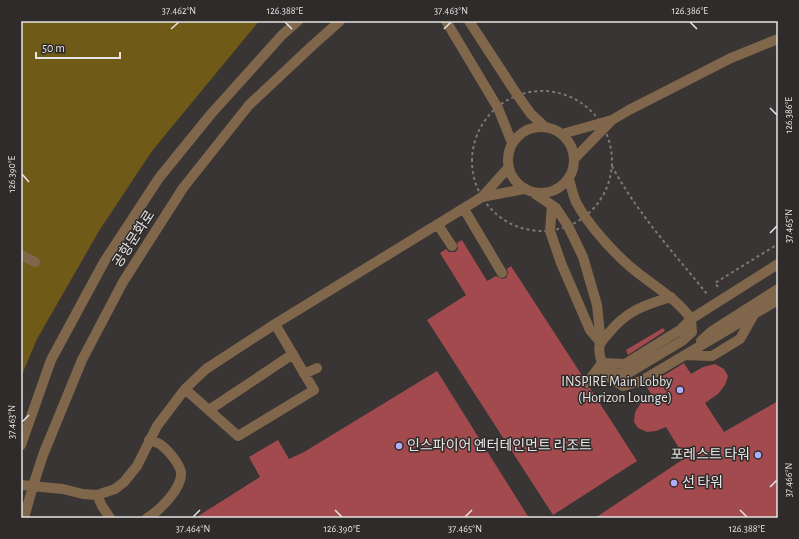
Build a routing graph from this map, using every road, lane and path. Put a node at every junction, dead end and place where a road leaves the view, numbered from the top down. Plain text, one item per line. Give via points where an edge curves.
1 (298, 21) edge
2 (340, 21) edge
3 (446, 21) edge
4 (469, 21) edge
5 (778, 39) edge
6 (518, 96) junction
7 (498, 108) junction
8 (545, 127) junction
9 (602, 127) junction
10 (562, 134) junction
11 (512, 143) junction
12 (575, 158) junction
13 (611, 165) junction
14 (508, 168) junction
15 (569, 179) junction
16 (524, 189) junction
17 (534, 193) junction
18 (482, 197) junction
19 (552, 205) junction
20 (464, 209) junction
21 (585, 216) junction
22 (438, 225) junction
23 (568, 226) junction
24 (550, 231) junction
25 (778, 244) edge
26 (452, 246) dead end
27 (21, 255) edge
28 (35, 262) dead end
29 (778, 264) edge
30 (502, 273) dead end
31 (718, 287) dead end
32 (778, 289) edge
33 (707, 294) dead end
34 (671, 298) junction
35 (778, 300) edge
36 (753, 315) junction
37 (691, 319) junction
38 (275, 324) junction
39 (600, 343) junction
40 (292, 354) junction
41 (685, 355) junction
42 (602, 363) junction
43 (317, 368) dead end
44 (304, 374) junction
45 (587, 384) dead end
46 (185, 389) junction
47 (34, 408) junction
48 (209, 410) junction
49 (21, 423) edge
50 (149, 440) junction
51 (21, 445) edge
52 (21, 479) edge
53 (21, 485) edge
54 (33, 486) junction
55 (97, 495) junction
56 (24, 518) edge
57 (110, 518) edge
58 (147, 518) edge

1 - 47 street, 공항문화로 via 282,35 211,114 159,178 100,269 51,360
2 - 54 street, 공항문화로 via 249,105 183,188 123,282 82,360
3 - 7 street
4 - 6 street
5 - 9 street via 732,58 629,110
6 - 7 path
6 - 8 street via 531,114
6 - 9 path via 541,92 564,96 586,108
7 - 11 street
7 - 18 path via 484,122 473,148 474,177
8 - 10 street
8 - 11 street via 526,130
9 - 10 street
9 - 12 street
9 - 13 path via 609,144
10 - 12 street via 569,141
11 - 14 street via 508,155
12 - 15 street via 574,169
13 - 21 path via 604,193
13 - 33 path via 637,207
14 - 16 street via 514,180
14 - 18 street
15 - 17 street via 554,191
15 - 21 street via 576,201
16 - 17 street
16 - 18 street
17 - 19 street
18 - 20 street
18 - 24 path via 494,213 511,224 530,230
19 - 23 street
19 - 24 street
20 - 22 street
20 - 30 street
21 - 23 path
21 - 34 street via 613,250 636,272
22 - 26 street
22 - 38 street
23 - 24 path
23 - 39 street via 583,258 597,305
24 - 39 street via 590,330
25 - 31 path via 715,283
27 - 28 street
29 - 37 street
32 - 41 street via 712,331
34 - 37 street via 683,307
34 - 39 street via 646,304 628,315 613,327
35 - 36 street
36 - 41 street
36 - 41 street via 740,339 712,356
37 - 42 street via 680,330 624,364
38 - 40 street
38 - 46 street via 206,369
39 - 42 street
40 - 44 street
40 - 48 street
41 - 42 street via 641,381 623,386 608,377
42 - 45 street
43 - 44 street
44 - 48 street via 314,390 238,436
46 - 48 street
46 - 50 street
47 - 49 street
47 - 51 street, 공항문화로
50 - 55 street via 136,466 124,482 115,489
50 - 58 street via 161,444 178,463 181,473 179,483 169,499 156,513
52 - 54 street
53 - 54 street
54 - 55 street
54 - 56 street, 공항문화로
55 - 57 street

